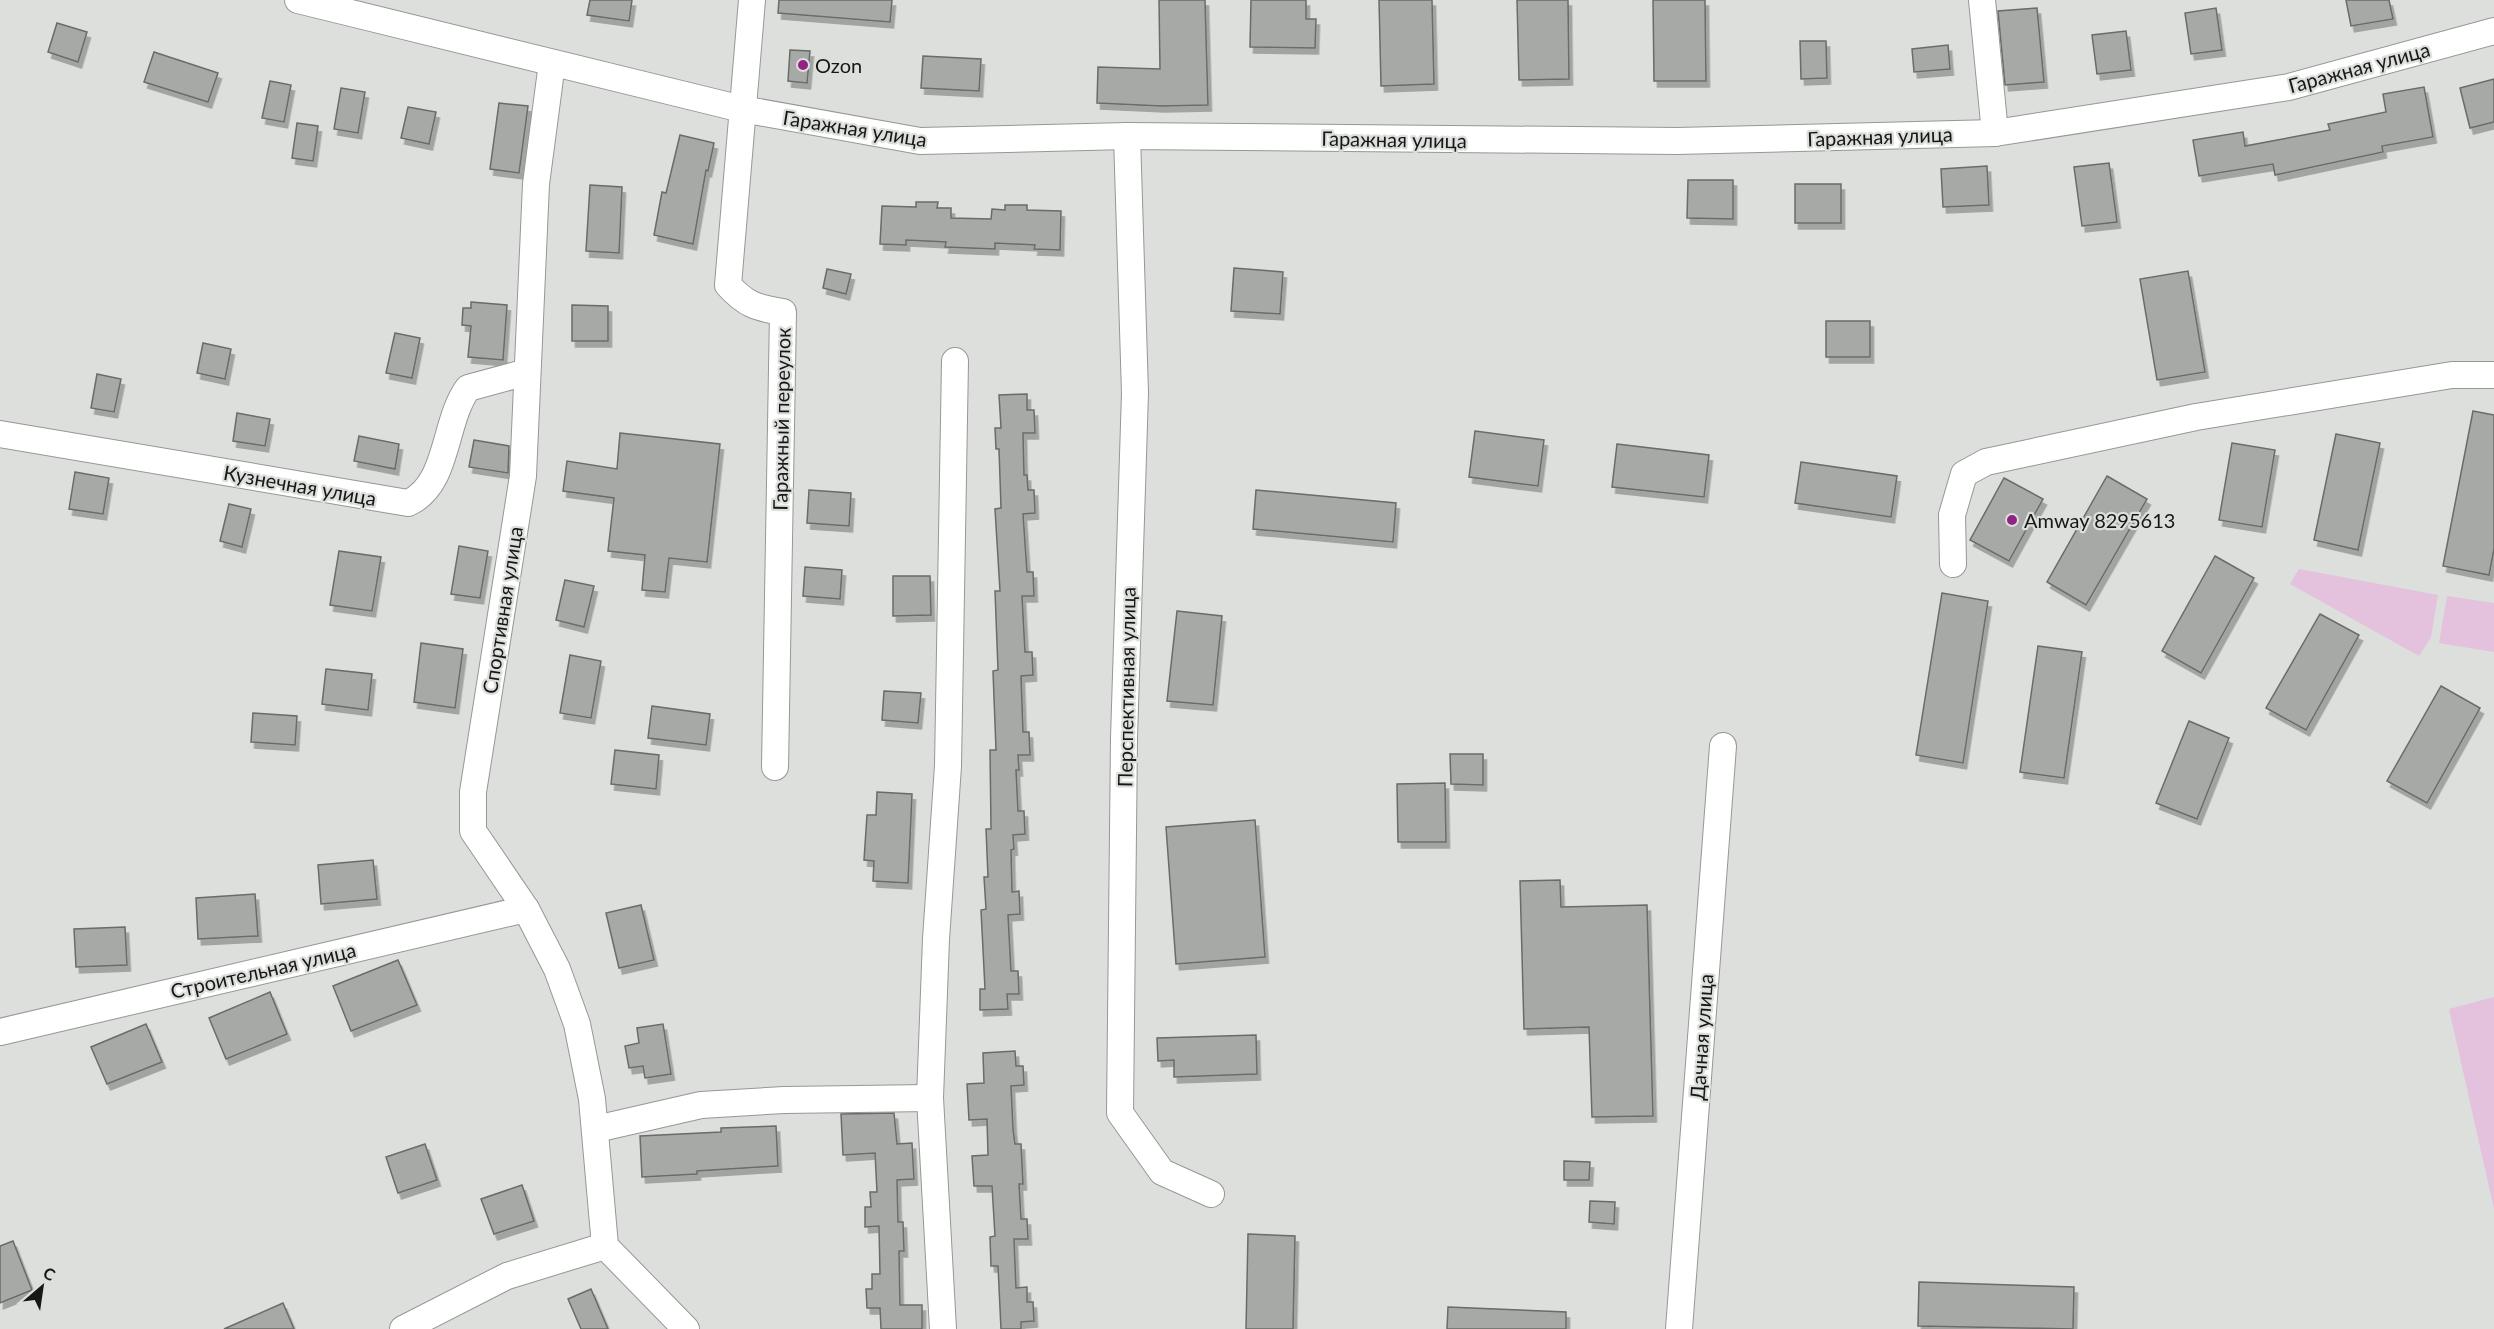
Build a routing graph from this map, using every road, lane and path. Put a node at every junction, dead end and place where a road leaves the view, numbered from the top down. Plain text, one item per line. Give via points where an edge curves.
1 (298, 0) edge
2 (752, 0) edge
3 (1982, 0) edge
4 (2494, 31) edge
5 (552, 63) junction
6 (742, 110) junction
7 (1995, 133) junction
8 (1127, 136) junction
9 (955, 361) dead end
10 (527, 372) junction
11 (2494, 375) edge
12 (0, 434) edge
13 (1953, 564) dead end
14 (1723, 746) dead end
15 (775, 767) dead end
16 (526, 909) junction
17 (0, 1032) edge
18 (930, 1098) junction
19 (596, 1129) junction
20 (1211, 1194) dead end
21 (605, 1246) junction
22 (403, 1329) edge
23 (686, 1329) edge
24 (943, 1329) edge
25 (1679, 1329) edge

1 - 5 street, Гаражная улица
2 - 6 street, Гаражный переулок
3 - 7 street
4 - 7 street, Гаражная улица via 2289,87
5 - 6 street, Гаражная улица
5 - 10 street, Спортивная улица via 536,183
6 - 8 street, Гаражная улица via 920,141
6 - 15 street, Гаражный переулок via 728,285 741,299 759,308 783,312
7 - 8 street, Гаражная улица via 1677,141
8 - 20 street, Перспективная улица via 1135,393 1124,738 1120,1113 1162,1172
9 - 18 street via 948,766
10 - 12 street, Кузнечная улица via 468,388 432,484 408,503
10 - 16 street, Спортивная улица via 523,476 473,792 473,831
11 - 13 street via 2452,375 2196,417 1986,462 1964,474 1952,514
14 - 25 street, Дачная улица
16 - 17 street, Строительная улица
16 - 19 street, Спортивная улица via 557,969 577,1024
18 - 19 street via 701,1105
18 - 24 street
19 - 21 street, Спортивная улица
21 - 22 street via 507,1276
21 - 23 street

